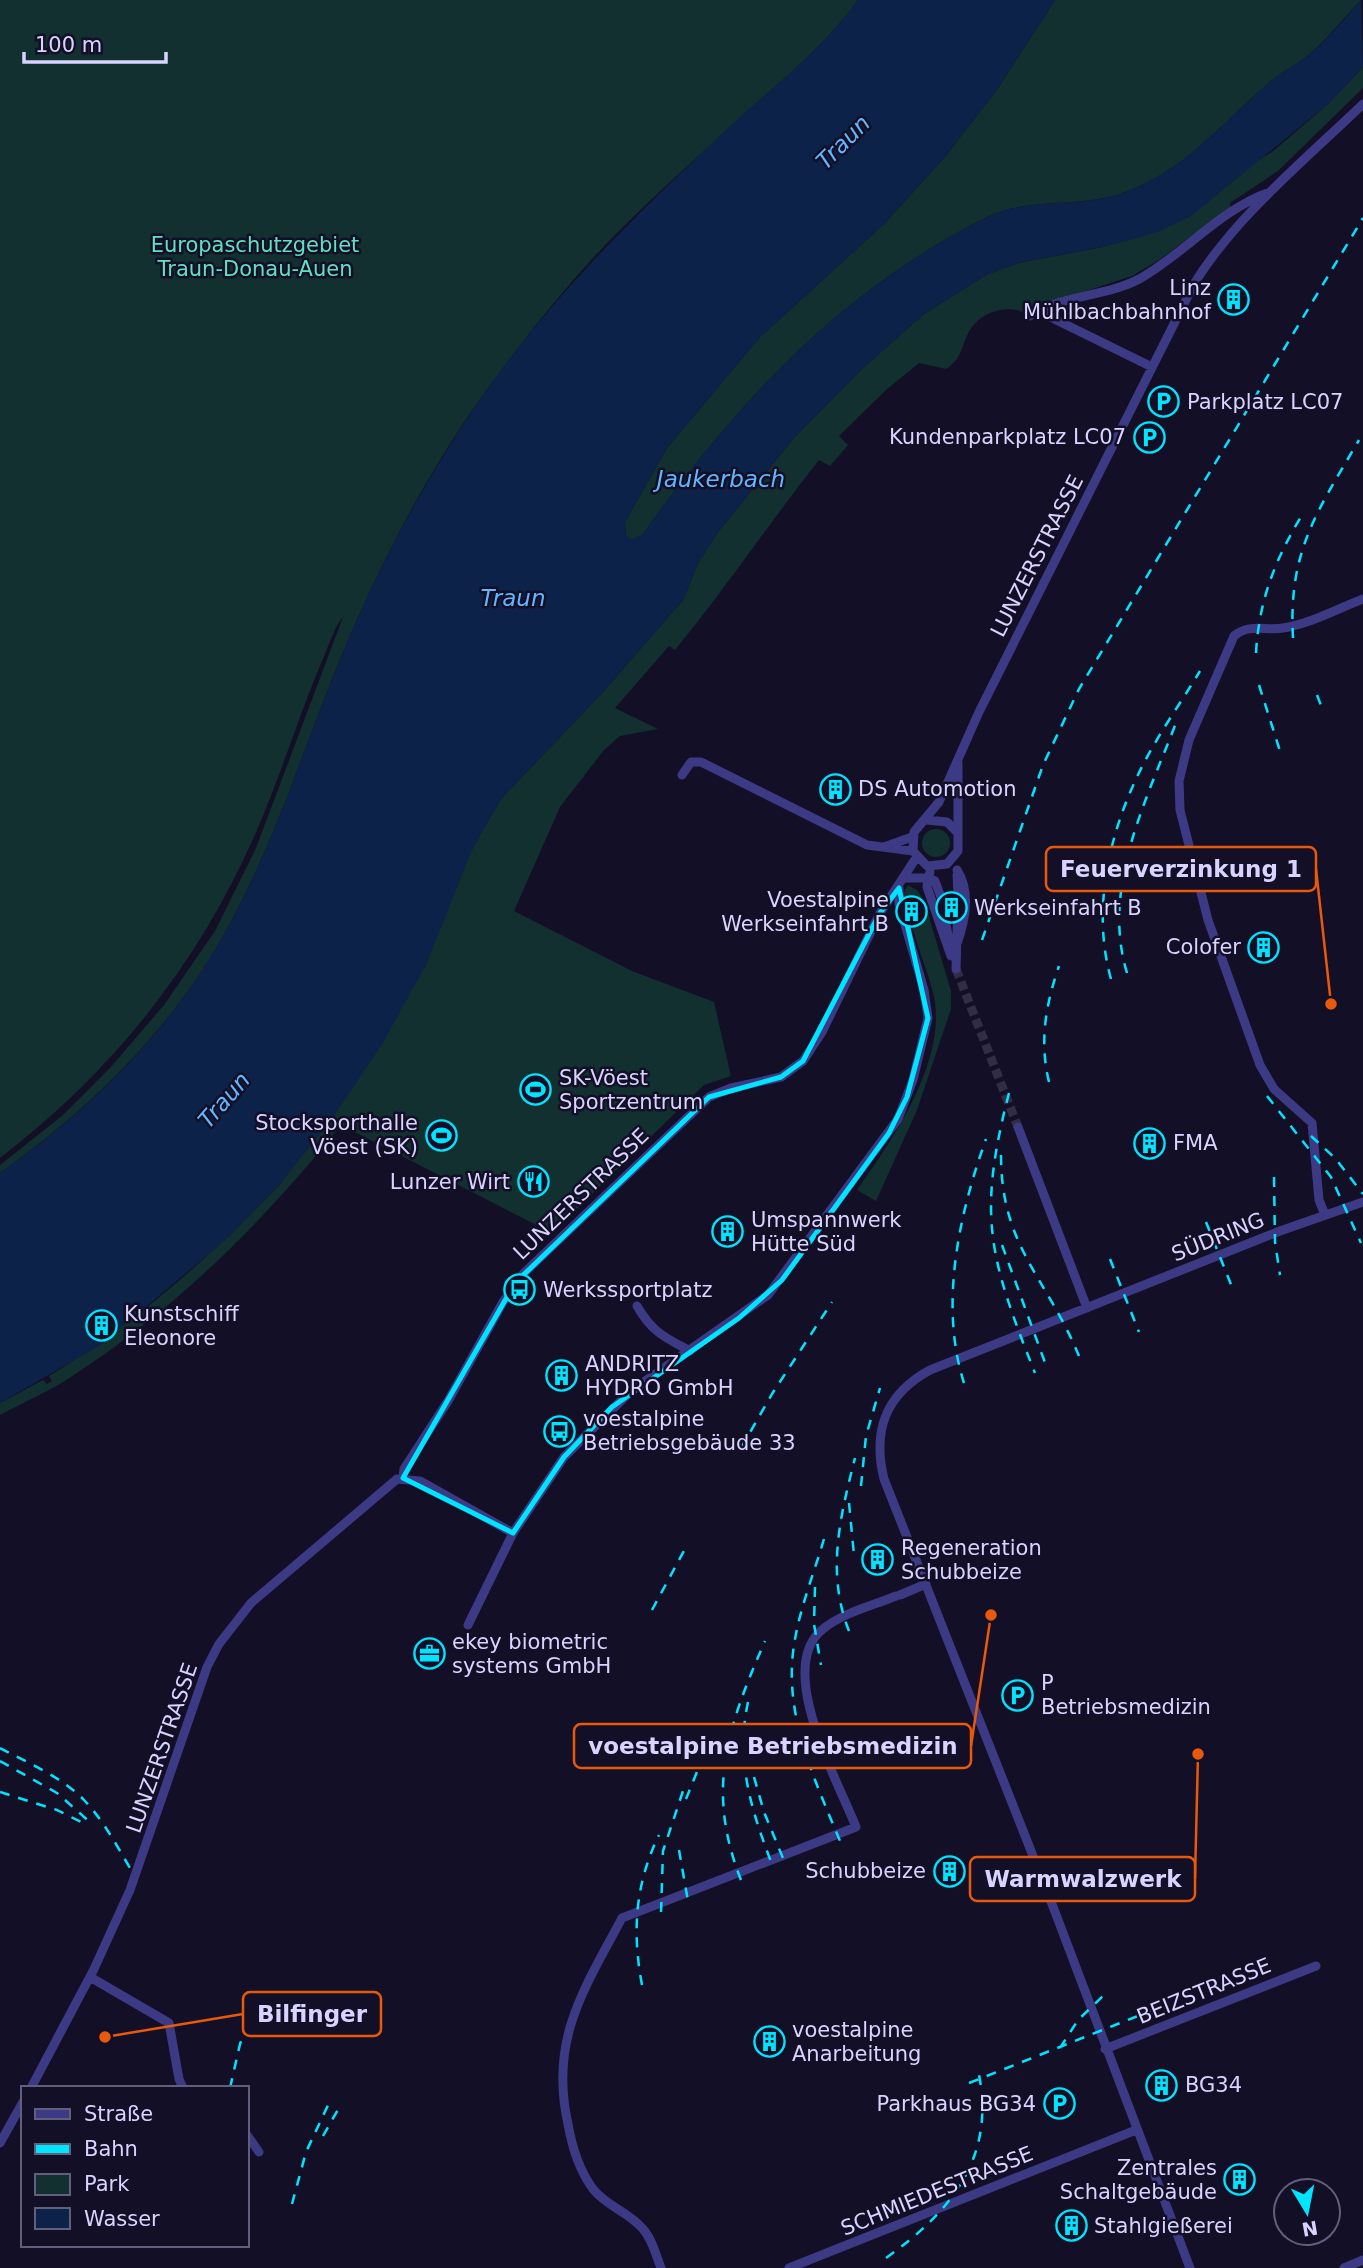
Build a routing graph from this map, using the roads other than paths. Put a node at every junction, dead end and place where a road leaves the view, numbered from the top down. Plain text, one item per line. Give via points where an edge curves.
1 (1363, 104) edge
2 (1275, 190) junction
3 (1152, 367) junction
4 (1363, 600) edge
5 (958, 763) junction
6 (682, 775) dead end
7 (925, 821) junction
8 (957, 833) junction
9 (912, 837) junction
10 (881, 848) junction
11 (901, 852) junction
12 (914, 854) junction
13 (956, 856) junction
14 (928, 866) junction
15 (908, 868) junction
16 (957, 870) junction
17 (928, 877) junction
18 (905, 878) junction
19 (898, 888) junction
20 (953, 952) junction
21 (1018, 1127) tunnel mouth
22 (1363, 1202) edge
23 (1325, 1215) junction
24 (637, 1306) dead end
25 (1087, 1308) junction
26 (690, 1351) junction
27 (403, 1478) junction
28 (513, 1533) junction
29 (926, 1584) junction
30 (468, 1625) dead end
31 (1316, 1966) dead end
32 (90, 1977) junction
33 (1105, 2049) junction
34 (32, 2086) edge
35 (182, 2086) edge
36 (21, 2106) edge
37 (1136, 2130) junction
38 (248, 2136) edge
39 (0, 2143) edge
40 (259, 2152) dead end
41 (1363, 2260) edge
42 (661, 2268) edge
43 (789, 2268) edge
44 (1190, 2268) edge
45 (1344, 2268) edge

1 - 2 street, LUNZERSTRASSE
2 - 3 street, LUNZERSTRASSE via 1211,257
2 - 3 street via 1243,202 1139,279 1034,314
3 - 5 street, LUNZERSTRASSE via 979,712
4 - 23 street via 1292,626 1250,628 1234,636 1194,727 1179,781 1180,810 1208,920 1260,1065 1274,1089 1312,1123 1319,1200
5 - 7 street, LUNZERSTRASSE
5 - 8 street, LUNZERSTRASSE
6 - 10 street via 691,762 701,762
7 - 8 street via 940,819
7 - 9 street, LUNZERSTRASSE
8 - 13 street, LUNZERSTRASSE via 960,845
9 - 10 street
9 - 12 street
10 - 11 street
11 - 12 street
11 - 15 street
12 - 14 street
12 - 15 street, LUNZERSTRASSE
13 - 14 street, LUNZERSTRASSE via 942,866
13 - 16 street
14 - 17 street
14 - 18 street, LUNZERSTRASSE
15 - 18 street, LUNZERSTRASSE
16 - 20 street
16 - 20 street via 963,882 965,914
17 - 18 street
17 - 20 street via 926,887
17 - 20 street via 935,881 942,900
18 - 19 street, LUNZERSTRASSE
19 - 26 street via 928,1018 900,1113 775,1288
19 - 27 street, LUNZERSTRASSE via 880,913 803,1062 781,1077 709,1097 515,1283 404,1469
21 - 25 street
22 - 23 street, SÜDRING
23 - 25 street, SÜDRING
24 - 26 street via 657,1334
25 - 29 street, SÜDRING via 930,1370 906,1384 892,1401 880,1437 881,1465
26 - 28 street via 631,1391 587,1433 543,1484
27 - 28 street via 420,1481
27 - 32 street, LUNZERSTRASSE via 381,1490 251,1603 219,1644 197,1692 139,1868
28 - 30 street
29 - 33 street, SÜDRING
29 - 42 street via 834,1621 821,1630 806,1652 807,1703 856,1827 622,1918 569,2024 562,2096 578,2162 600,2197 644,2230
31 - 33 street, BEIZSTRASSE
32 - 34 street, LUNZERSTRASSE
32 - 35 street via 169,2022
33 - 37 street, SÜDRING
36 - 39 street
37 - 43 street, SCHMIEDESTRASSE
37 - 44 street, SÜDRING
38 - 40 street
41 - 45 street

